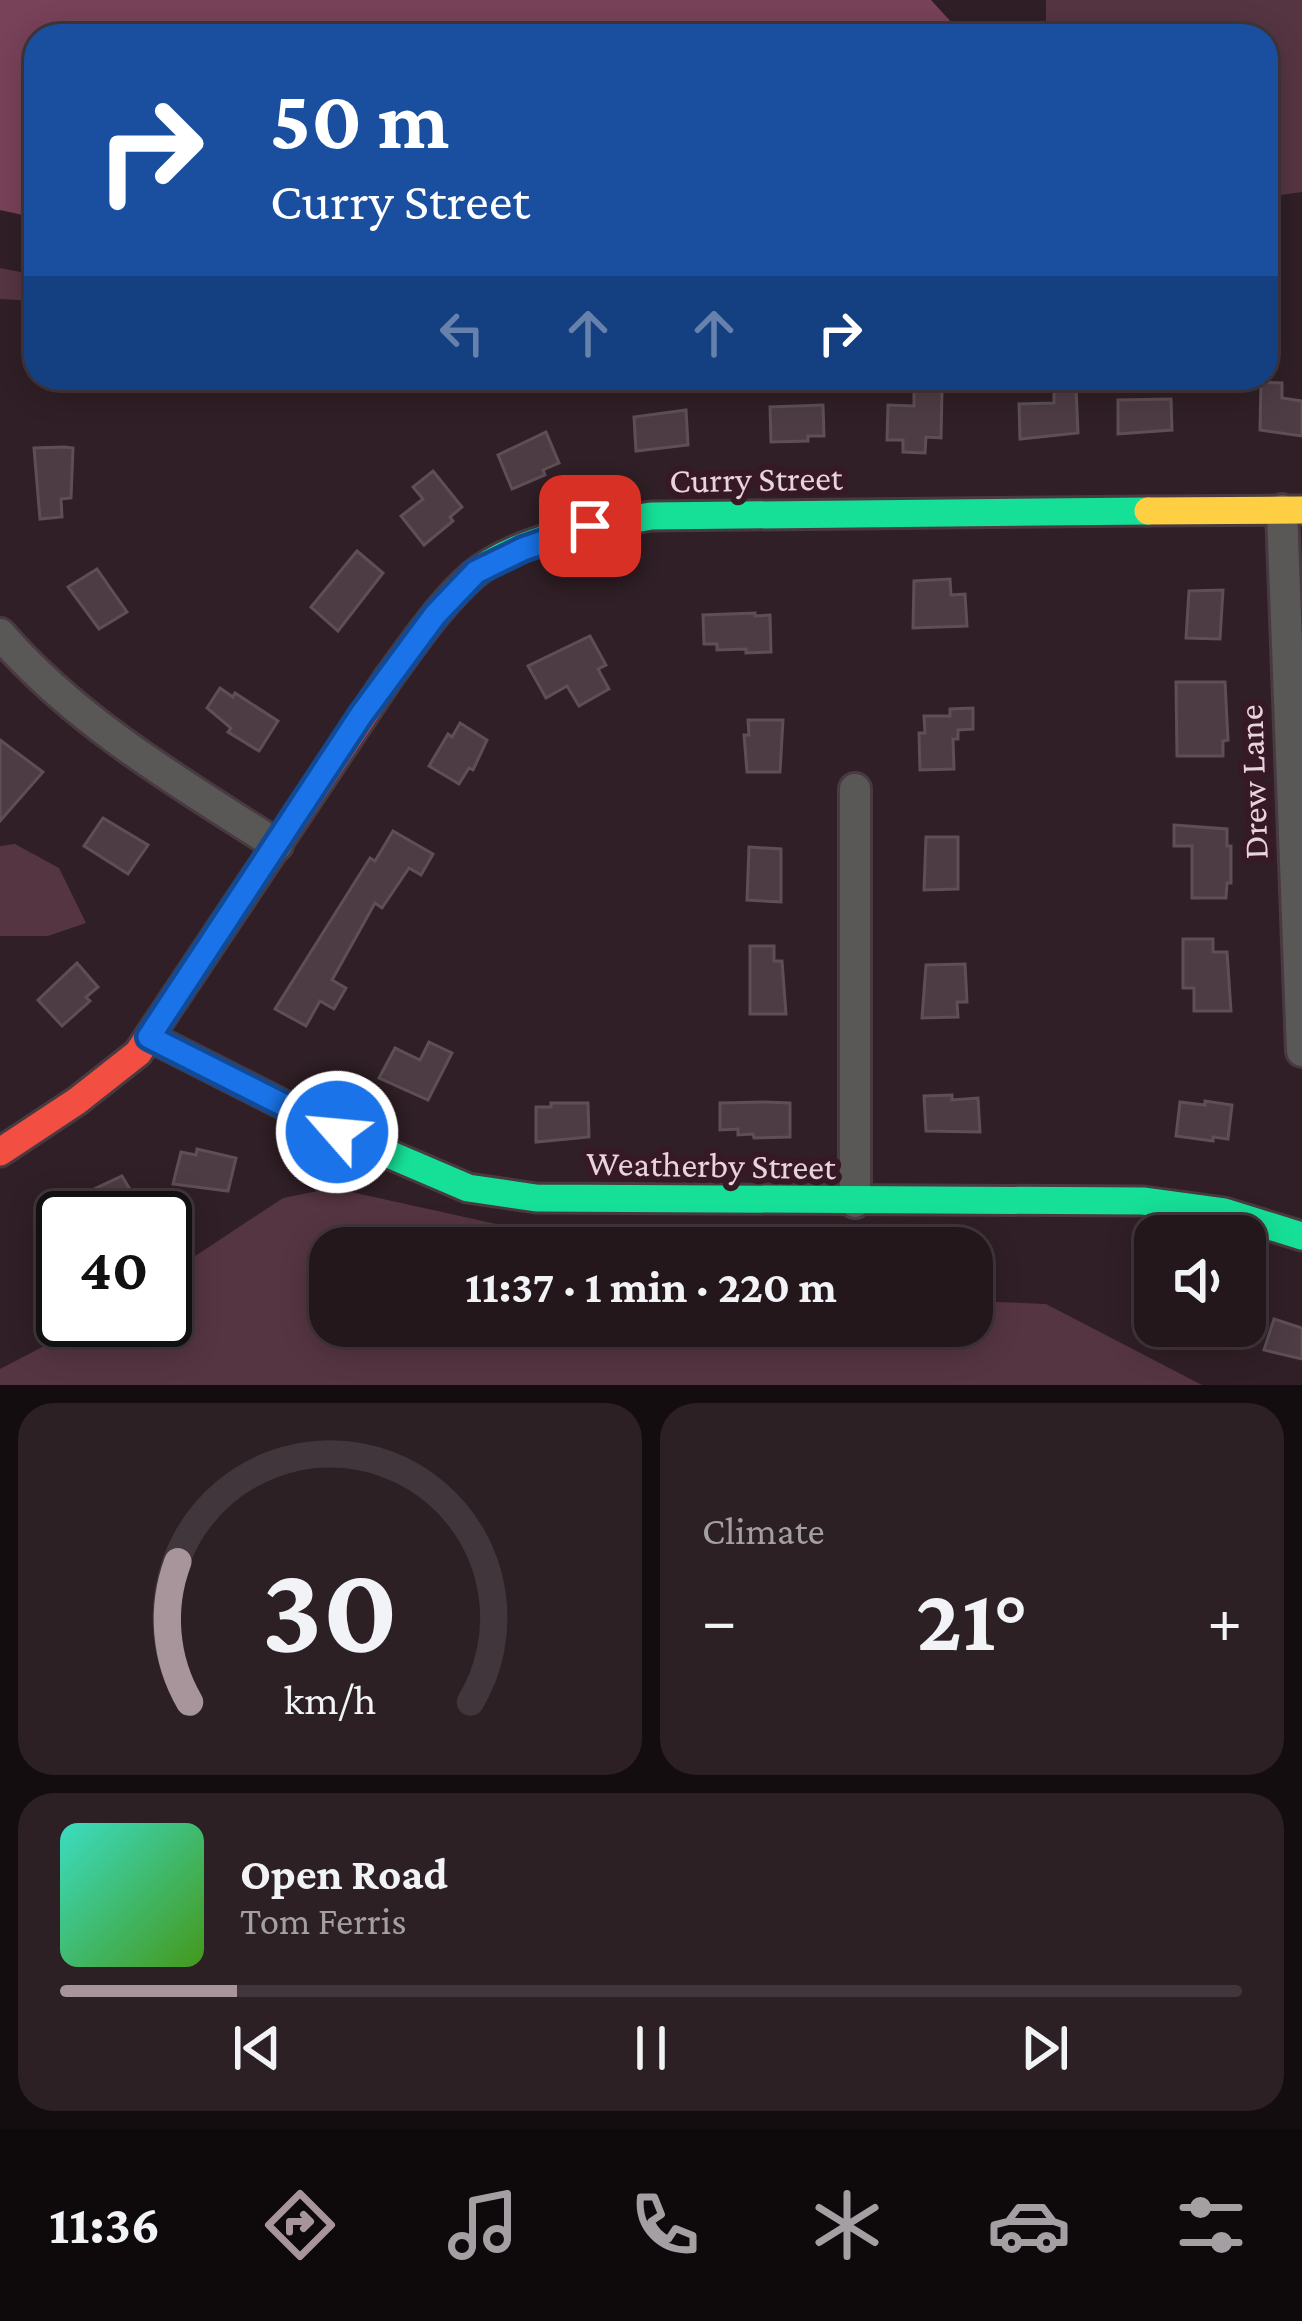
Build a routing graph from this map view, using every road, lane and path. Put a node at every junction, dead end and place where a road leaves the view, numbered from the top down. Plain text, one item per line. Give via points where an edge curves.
1 (1292, 510) edge
2 (0, 634) edge
3 (855, 789) dead end
4 (277, 845) junction
5 (149, 1037) junction
6 (1302, 1051) edge
7 (0, 1152) edge
8 (855, 1202) junction
9 (1302, 1236) edge

1 - 4 street, Curry Street via 651,516 568,534 476,572 435,615
1 - 6 street, Drew Lane
2 - 4 street via 82,712
3 - 8 street
4 - 5 street, Curry Street
5 - 7 street, Curry Street via 77,1101
5 - 8 street, Weatherby Street via 468,1188 536,1198
8 - 9 street, Weatherby Street via 1164,1202 1261,1219

